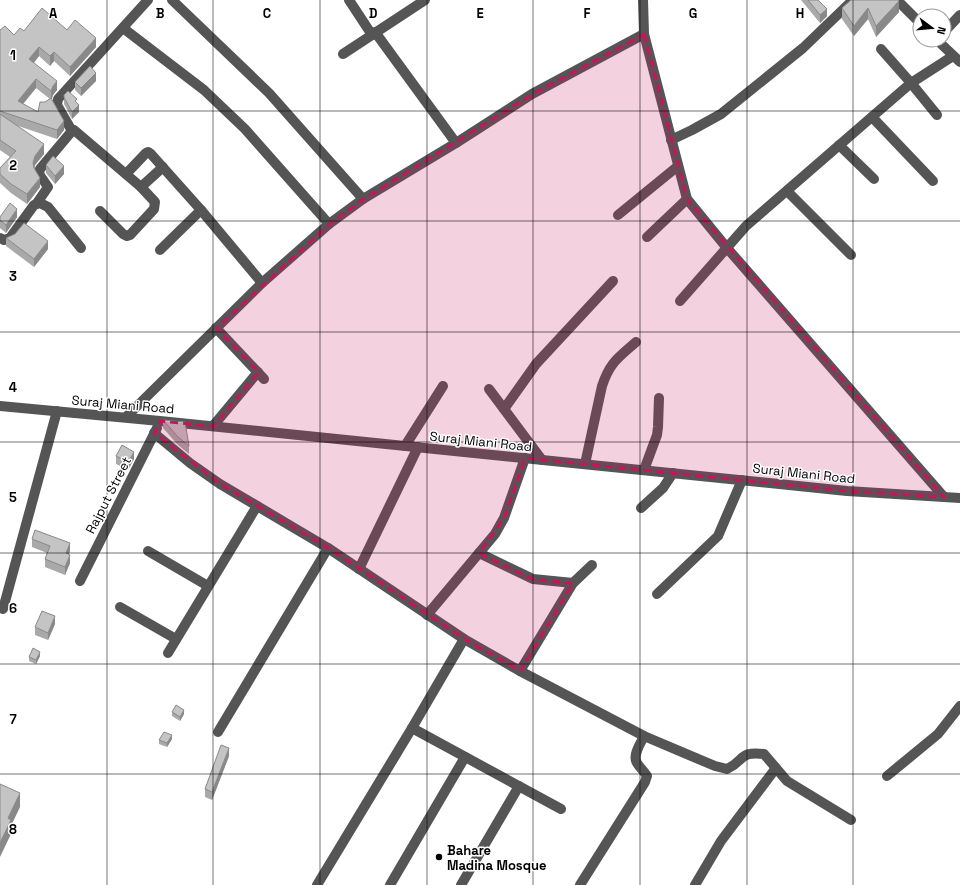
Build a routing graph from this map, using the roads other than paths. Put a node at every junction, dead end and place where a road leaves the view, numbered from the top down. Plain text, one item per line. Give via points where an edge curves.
1 (148, 0) edge
2 (172, 0) edge
3 (349, 0) edge
4 (425, 0) edge
5 (642, 0) edge
6 (853, 0) edge
7 (902, 2) edge
8 (912, 14) edge
9 (960, 15) edge
10 (952, 24) edge
11 (123, 28) junction
12 (374, 33) junction
13 (644, 34) junction
14 (945, 48) edge
15 (882, 49) dead end
16 (344, 54) dead end
17 (957, 59) edge
18 (911, 83) junction
19 (937, 115) dead end
20 (872, 117) junction
21 (72, 131) junction
22 (671, 140) junction
23 (456, 142) junction
24 (839, 145) junction
25 (678, 166) junction
26 (163, 167) junction
27 (126, 174) junction
28 (874, 179) dead end
29 (933, 181) dead end
30 (141, 187) junction
31 (787, 191) junction
32 (362, 199) junction
33 (687, 199) junction
34 (37, 203) junction
35 (201, 210) junction
36 (100, 211) dead end
37 (618, 214) dead end
38 (329, 224) junction
39 (647, 237) dead end
40 (0, 238) edge
41 (81, 248) dead end
42 (727, 248) junction
43 (160, 250) dead end
44 (851, 255) dead end
45 (613, 281) dead end
46 (262, 283) junction
47 (680, 301) dead end
48 (216, 328) junction
49 (636, 342) dead end
50 (443, 386) dead end
51 (489, 389) dead end
52 (659, 398) dead end
53 (0, 407) edge
54 (504, 409) junction
55 (58, 411) junction
56 (126, 417) junction
57 (160, 420) junction
58 (213, 426) junction
59 (154, 434) junction
60 (404, 446) junction
61 (418, 448) junction
62 (525, 458) junction
63 (542, 460) junction
64 (585, 464) junction
65 (644, 470) junction
66 (673, 473) junction
67 (742, 480) junction
68 (944, 497) junction
69 (960, 498) edge
70 (257, 506) junction
71 (641, 508) dead end
72 (328, 548) junction
73 (148, 551) dead end
74 (479, 553) junction
75 (592, 565) dead end
76 (360, 569) junction
77 (80, 581) dead end
78 (573, 583) junction
79 (208, 586) junction
80 (657, 594) dead end
81 (120, 607) dead end
82 (3, 609) dead end
83 (427, 615) junction
84 (176, 640) junction
85 (464, 640) junction
86 (168, 653) dead end
87 (520, 671) junction
88 (960, 706) edge
89 (412, 728) junction
90 (218, 732) dead end
91 (644, 736) junction
92 (465, 757) junction
93 (776, 768) junction
94 (887, 776) dead end
95 (519, 786) junction
96 (561, 809) dead end
97 (851, 820) dead end
98 (317, 885) edge
99 (390, 885) edge
100 (461, 885) edge
101 (580, 885) edge
102 (695, 885) edge

1 - 11 street
2 - 32 street via 269,93
3 - 12 street
4 - 12 street
5 - 13 street
6 - 22 street via 803,48 721,114
7 - 8 street
9 - 10 street
11 - 21 street via 58,100 57,105
11 - 38 street via 204,90 239,123
12 - 16 street
12 - 23 street
13 - 22 street
13 - 23 street via 532,94
14 - 17 street
15 - 18 street
17 - 18 street
18 - 19 street
18 - 20 street
20 - 24 street
20 - 29 street
21 - 27 street via 76,131
21 - 34 street via 40,169 39,174 48,187
22 - 25 street
23 - 32 street
24 - 28 street
24 - 31 street
25 - 33 street
25 - 37 street
26 - 27 street via 148,152
26 - 30 street
26 - 35 street
27 - 30 street
30 - 36 street via 155,202 155,206 130,235 123,234
31 - 42 street via 746,226
31 - 44 street
32 - 38 street
33 - 39 street
33 - 42 street
34 - 40 street via 10,238
34 - 41 street via 48,207
35 - 43 street
35 - 46 street
38 - 46 street
42 - 47 street
42 - 68 street
45 - 54 street via 536,364
46 - 48 street
48 - 56 street
48 - 58 street via 261,376
49 - 64 street via 613,361 606,374
50 - 60 street
51 - 54 street
52 - 65 street via 657,435
53 - 55 street, Suraj Miani Road
54 - 63 street
55 - 56 street, Suraj Miani Road
55 - 82 street
56 - 57 street, Suraj Miani Road
57 - 58 street, Suraj Miani Road
57 - 59 street, Rajput Street
58 - 60 street, Suraj Miani Road
59 - 70 street via 190,464
59 - 77 street, Rajput Street
60 - 61 street, Suraj Miani Road
61 - 62 street, Suraj Miani Road
61 - 76 street
62 - 63 street, Suraj Miani Road
62 - 74 street via 504,518
63 - 64 street, Suraj Miani Road
64 - 65 street, Suraj Miani Road
65 - 66 street, Suraj Miani Road
66 - 67 street, Suraj Miani Road
66 - 71 street via 663,488
67 - 68 street, Suraj Miani Road via 847,491
67 - 80 street via 718,536
68 - 69 street, Suraj Miani Road
70 - 72 street
70 - 79 street
72 - 76 street
72 - 90 street
73 - 79 street
74 - 78 street via 533,579
74 - 83 street
75 - 78 street
76 - 83 street
78 - 87 street
79 - 84 street
81 - 84 street
83 - 85 street
84 - 86 street
85 - 87 street
85 - 89 street
87 - 91 street
88 - 94 street via 938,734
89 - 92 street
89 - 98 street
91 - 93 street via 727,769 752,752 764,754
91 - 101 street via 635,757 647,776 645,782
92 - 95 street
92 - 99 street
93 - 97 street via 787,781
93 - 102 street via 721,841
95 - 96 street
95 - 100 street

